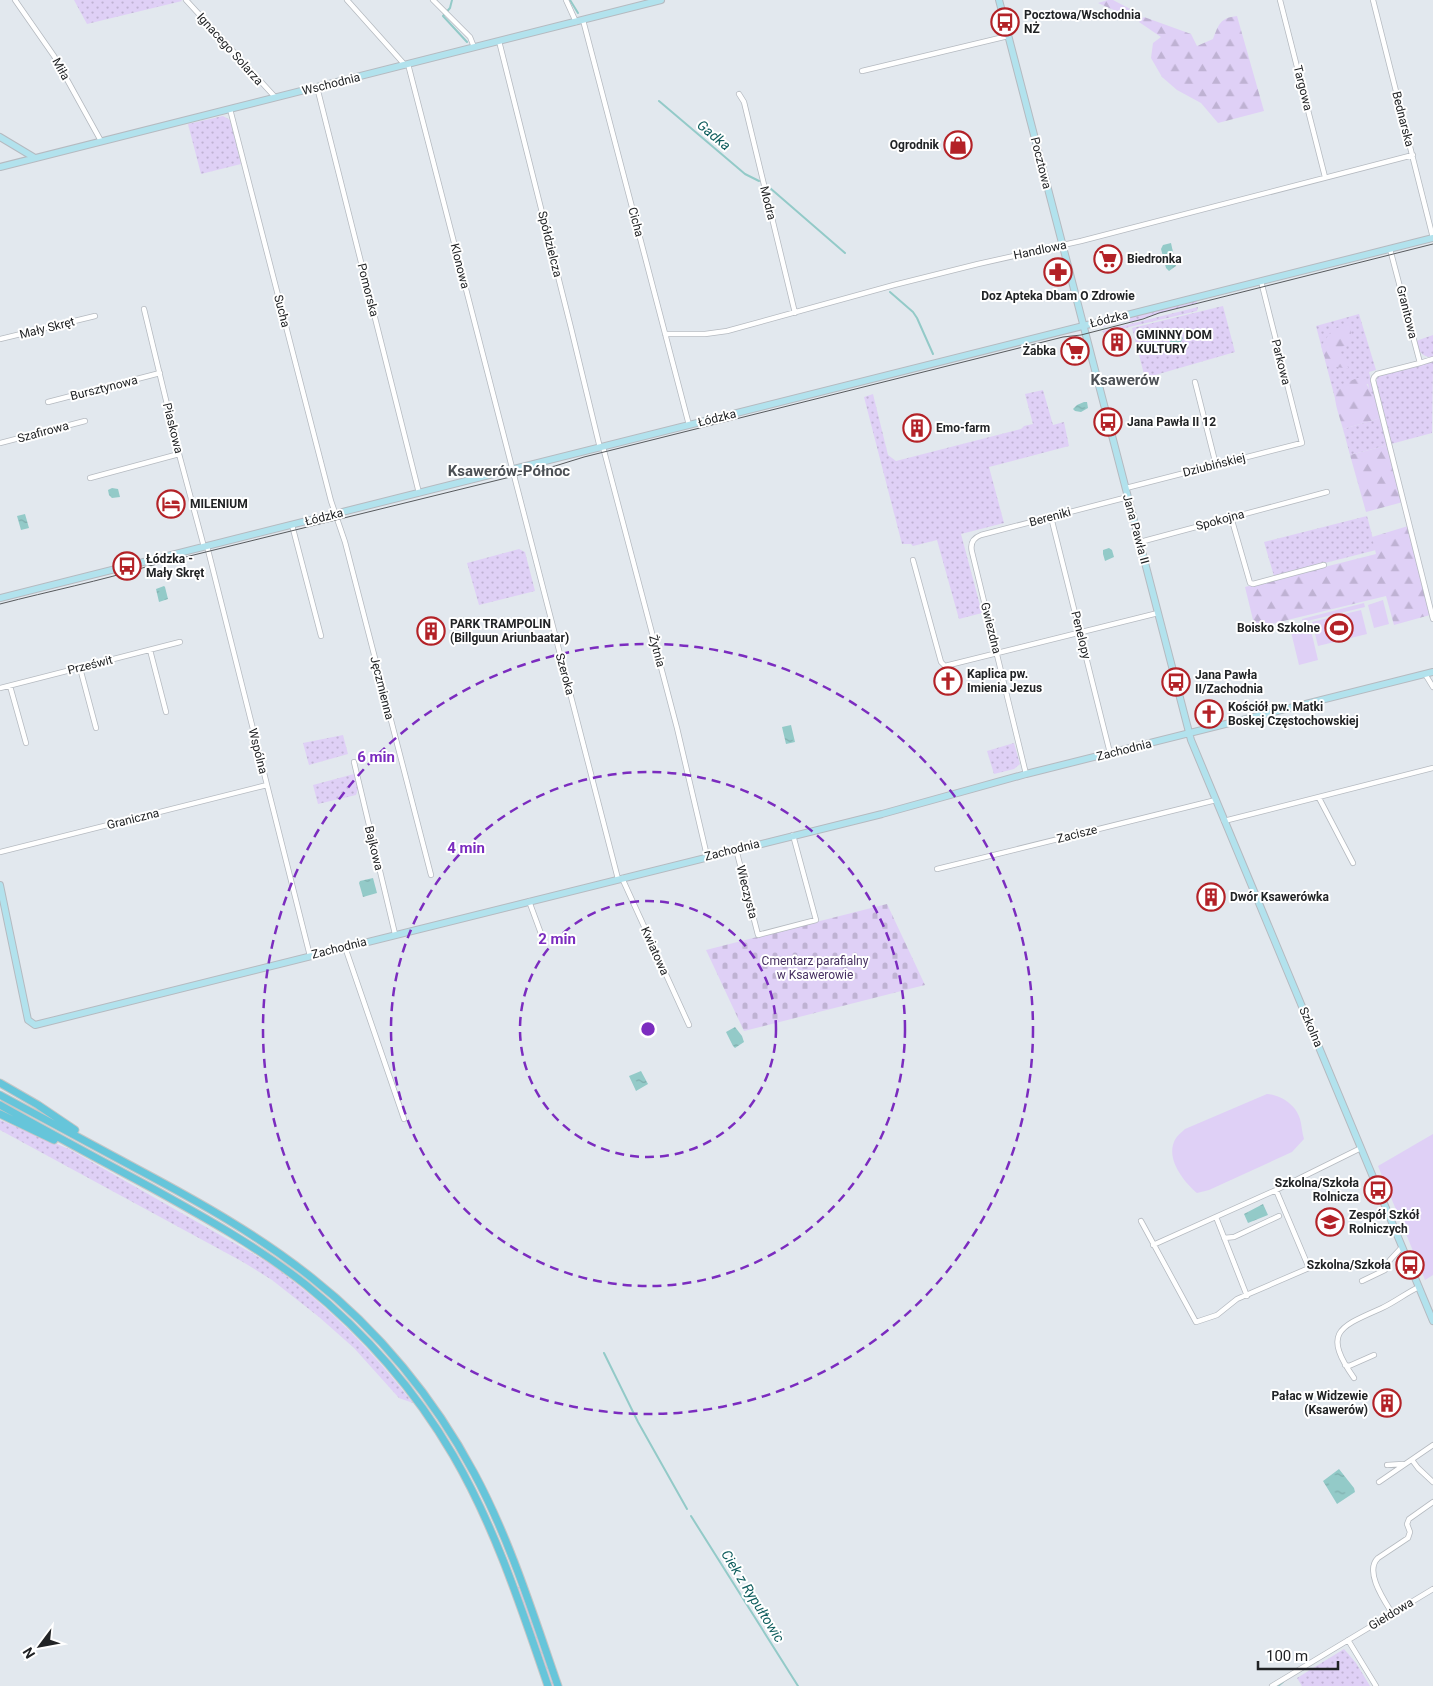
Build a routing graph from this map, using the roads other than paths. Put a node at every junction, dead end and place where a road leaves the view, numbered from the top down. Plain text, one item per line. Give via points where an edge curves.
1 (15, 0) edge
2 (186, 0) edge
3 (347, 0) edge
4 (433, 0) edge
5 (566, 0) edge
6 (661, 0) edge
7 (999, 0) edge
8 (1280, 0) edge
9 (1373, 0) edge
10 (579, 21) junction
11 (1008, 36) junction
12 (499, 41) junction
13 (474, 47) junction
14 (407, 64) junction
15 (862, 71) dead end
16 (317, 87) junction
17 (739, 94) dead end
18 (275, 98) junction
19 (230, 109) junction
20 (0, 137) edge
21 (101, 141) junction
22 (1413, 155) junction
23 (35, 158) junction
24 (0, 167) edge
25 (1325, 177) junction
26 (1433, 238) edge
27 (1062, 246) junction
28 (1390, 249) junction
29 (1261, 281) junction
30 (144, 309) dead end
31 (795, 313) junction
32 (95, 316) dead end
33 (1083, 325) junction
34 (665, 334) junction
35 (0, 340) edge
36 (1433, 359) edge
37 (1420, 362) junction
38 (160, 373) junction
39 (1195, 382) dead end
40 (48, 402) dead end
41 (85, 420) dead end
42 (689, 425) junction
43 (0, 443) edge
44 (1302, 443) joint
45 (601, 447) junction
46 (179, 454) junction
47 (1216, 465) junction
48 (512, 469) junction
49 (90, 478) dead end
50 (1126, 488) junction
51 (1327, 492) dead end
52 (419, 493) junction
53 (1128, 497) junction
54 (335, 514) junction
55 (1051, 517) junction
56 (1231, 517) junction
57 (292, 525) junction
58 (973, 540) joint
59 (1140, 542) junction
60 (205, 546) junction
61 (913, 560) dead end
62 (1324, 565) dead end
63 (0, 598) edge
64 (1158, 613) junction
65 (1433, 619) edge
66 (1080, 633) junction
67 (321, 636) dead end
68 (180, 642) dead end
69 (150, 650) junction
70 (997, 653) junction
71 (80, 668) junction
72 (1433, 672) edge
73 (1425, 674) junction
74 (10, 686) junction
75 (1433, 687) edge
76 (0, 688) edge
77 (166, 712) dead end
78 (96, 728) dead end
79 (1189, 734) junction
80 (26, 744) dead end
81 (1110, 754) junction
82 (354, 762) dead end
83 (1433, 768) edge
84 (1026, 774) junction
85 (267, 786) junction
86 (1319, 798) junction
87 (1216, 800) junction
88 (1224, 821) junction
89 (793, 835) junction
90 (736, 849) junction
91 (0, 852) edge
92 (707, 856) junction
93 (1353, 863) dead end
94 (937, 869) dead end
95 (431, 875) dead end
96 (620, 878) junction
97 (0, 885) edge
98 (529, 901) junction
99 (395, 934) junction
100 (543, 939) dead end
101 (345, 947) junction
102 (310, 956) junction
103 (689, 1025) dead end
104 (0, 1083) edge
105 (0, 1095) edge
106 (0, 1105) edge
107 (0, 1114) edge
108 (404, 1119) dead end
109 (86, 1141) junction
110 (72, 1144) junction
111 (1361, 1148) junction
112 (1276, 1190) junction
113 (1279, 1216) dead end
114 (1216, 1217) junction
115 (1141, 1221) dead end
116 (1224, 1238) junction
117 (1153, 1245) junction
118 (1402, 1247) junction
119 (1362, 1281) dead end
120 (1419, 1287) junction
121 (1247, 1296) junction
122 (1433, 1321) edge
123 (1374, 1355) dead end
124 (1345, 1365) junction
125 (1354, 1378) dead end
126 (1433, 1445) edge
127 (1412, 1460) junction
128 (1406, 1463) junction
129 (1387, 1465) dead end
130 (1379, 1482) dead end
131 (1433, 1482) edge
132 (1433, 1502) edge
133 (1433, 1589) edge
134 (1392, 1613) junction
135 (1348, 1640) junction
136 (548, 1686) edge
137 (558, 1686) edge
138 (1272, 1686) edge
139 (1376, 1686) edge

1 - 21 street, Miła via 54,56
2 - 18 street, Ignacego Solarza
3 - 14 street
4 - 13 street via 470,37
5 - 10 street, Cicha
6 - 10 street, Wschodnia
7 - 11 street, Pocztowa
8 - 25 street, Targowa
9 - 22 street, Bednarska
10 - 12 street, Wschodnia
10 - 34 street, Cicha
11 - 15 street
11 - 27 street, Pocztowa
12 - 13 street, Wschodnia
12 - 45 street, Spółdzielcza
13 - 14 street, Wschodnia
14 - 16 street, Wschodnia
14 - 48 street, Klonowa
16 - 18 street, Wschodnia
16 - 52 street, Pomorska
17 - 31 street, Modra via 744,102
18 - 19 street, Wschodnia
19 - 21 street, Wschodnia
19 - 54 street, Sucha
20 - 23 street
21 - 23 street, Wschodnia
22 - 25 street, Handlowa
22 - 26 street, Bednarska
23 - 24 street, Wschodnia
25 - 27 street, Handlowa
26 - 28 street, Łódzka
27 - 31 street, Handlowa
27 - 33 street, Pocztowa
28 - 29 street, Łódzka
28 - 37 street, Granitowa
29 - 33 street, Łódzka
29 - 44 street, Parkowa
30 - 38 street, Piaskowa
31 - 34 street, Handlowa via 717,333
32 - 35 street, Mały Skręt
33 - 42 street, Łódzka
33 - 50 street, Jana Pawła II
34 - 42 street, Cicha
36 - 37 street
37 - 65 street via 1378,374 1373,380
38 - 40 street, Bursztynowa
38 - 46 street, Piaskowa
39 - 47 street
41 - 43 street, Szafirowa
42 - 45 street, Łódzka
44 - 47 street, Dziubińskiej
45 - 48 street, Łódzka
45 - 92 street, Żytnia
46 - 49 street
46 - 60 street, Piaskowa
47 - 50 street, Dziubińskiej
48 - 52 street, Łódzka
48 - 96 street, Szeroka
50 - 53 street, Jana Pawła II
51 - 56 street, Spokojna
52 - 54 street, Łódzka
53 - 55 street, Bereniki
53 - 59 street, Jana Pawła II
54 - 57 street, Łódzka
54 - 95 street, Jęczmienna
55 - 58 street, Bereniki via 981,535
55 - 66 street, Penelopy
56 - 59 street, Spokojna
56 - 62 street via 1250,583
57 - 60 street, Łódzka
57 - 67 street
58 - 70 street, Gwiezdna via 971,549
59 - 64 street, Jana Pawła II
60 - 63 street, Łódzka
60 - 85 street, Wspólna
61 - 70 street via 943,665
64 - 66 street
64 - 79 street, Jana Pawła II
66 - 70 street
66 - 81 street, Penelopy
68 - 69 street, Prześwit
69 - 71 street, Prześwit
69 - 77 street
70 - 84 street, Gwiezdna
71 - 74 street, Prześwit
71 - 78 street
72 - 73 street, Zachodnia
73 - 75 street
73 - 79 street, Zachodnia
74 - 76 street, Prześwit
74 - 80 street
79 - 81 street, Zachodnia
79 - 87 street, Szkolna
81 - 84 street, Zachodnia
82 - 99 street, Bajkowa
83 - 86 street
84 - 89 street, Zachodnia
85 - 91 street, Graniczna
85 - 102 street, Wspólna
86 - 88 street
86 - 93 street
87 - 88 street, Szkolna
87 - 94 street, Zacisze
88 - 111 street, Szkolna
89 - 90 street, Zachodnia
89 - 90 street, Wieczysta via 816,920 758,935
90 - 92 street, Zachodnia
92 - 96 street, Zachodnia
96 - 98 street, Zachodnia
96 - 103 street, Kwiatowa
97 - 102 street, Zachodnia via 28,1020 35,1025
98 - 99 street, Zachodnia
98 - 100 street
99 - 101 street, Zachodnia
101 - 102 street, Zachodnia
101 - 108 street
104 - 109 main road via 38,1105
105 - 109 main road
106 - 110 main road
107 - 110 main road via 61,1143
109 - 137 main road via 221,1216 284,1256 338,1300 399,1362 443,1421 490,1504 517,1569
110 - 136 main road via 205,1217 275,1262 331,1307 392,1369 435,1427 481,1508 509,1575
111 - 112 street
111 - 118 street, Szkolna
112 - 114 street
112 - 121 street via 1309,1268
113 - 116 street via 1234,1237
114 - 116 street
114 - 117 street
115 - 117 street
116 - 121 street
117 - 121 street via 1196,1322 1217,1315
118 - 119 street via 1385,1270
118 - 120 street, Szkolna
120 - 122 street, Szkolna
120 - 124 street via 1350,1322 1340,1331 1338,1348
123 - 124 street
124 - 125 street
126 - 127 street
127 - 128 street
127 - 131 street
128 - 129 street
128 - 130 street
132 - 134 street via 1409,1519 1408,1538 1374,1562 1379,1591
133 - 134 street, Giełdowa
134 - 135 street, Giełdowa
135 - 138 street, Giełdowa
135 - 139 street

